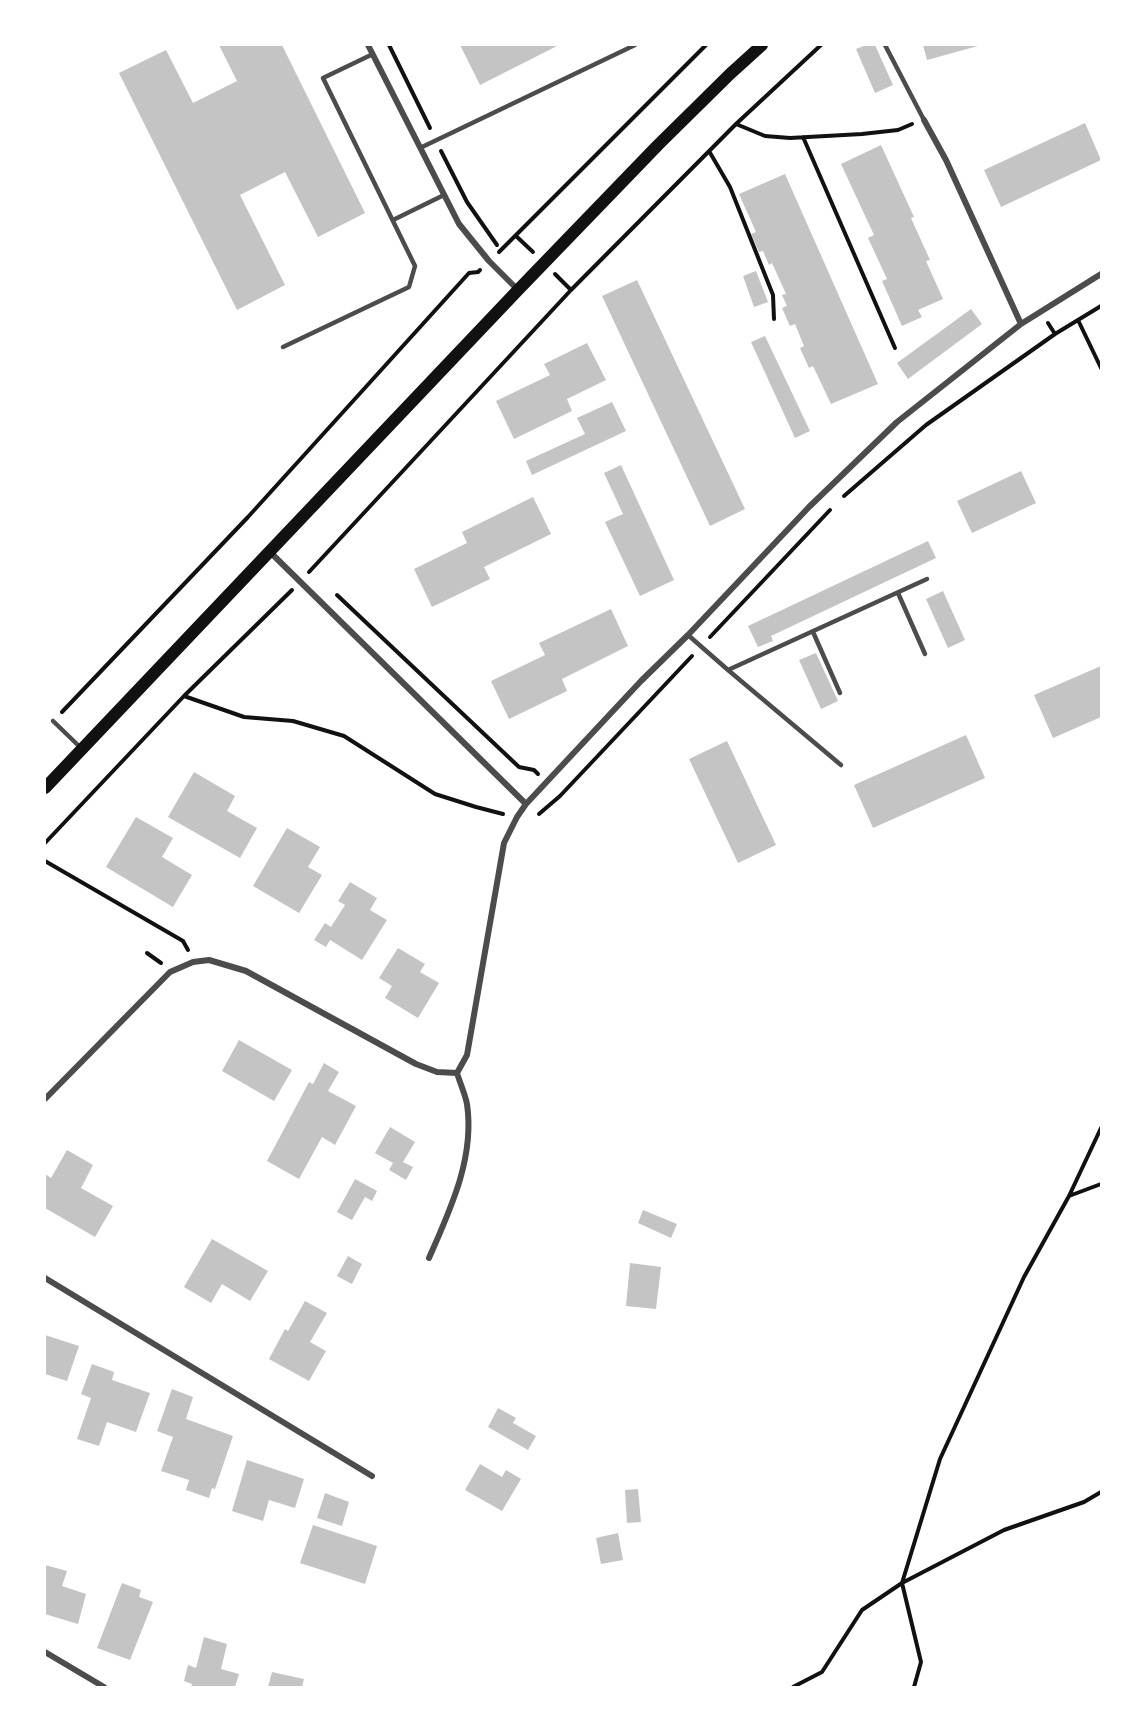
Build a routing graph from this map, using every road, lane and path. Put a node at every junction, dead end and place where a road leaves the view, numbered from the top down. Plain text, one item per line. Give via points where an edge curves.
1 (368, 45) edge
2 (635, 45) edge
3 (706, 45) edge
4 (762, 45) edge
5 (820, 45) edge
6 (885, 45) edge
7 (373, 54) junction
8 (924, 120) junction
9 (735, 124) junction
10 (802, 137) junction
11 (420, 148) junction
12 (709, 151) junction
13 (444, 195) junction
14 (393, 220) junction
15 (489, 261) junction
16 (1100, 276) edge
17 (518, 290) junction
18 (1101, 306) edge
19 (774, 319) dead end
20 (1077, 320) junction
21 (1022, 324) junction
22 (283, 347) dead end
23 (895, 348) dead end
24 (1101, 368) edge
25 (269, 551) junction
26 (927, 579) dead end
27 (300, 582) junction
28 (337, 594) dead end
29 (898, 594) junction
30 (813, 632) junction
31 (688, 635) junction
32 (701, 647) junction
33 (925, 654) dead end
34 (728, 670) junction
35 (840, 693) dead end
36 (184, 696) junction
37 (53, 721) joint
38 (83, 749) junction
39 (841, 765) dead end
40 (547, 783) junction
41 (45, 788) edge
42 (560, 796) junction
43 (526, 804) junction
44 (517, 817) junction
45 (45, 843) edge
46 (45, 861) edge
47 (193, 962) junction
48 (457, 1073) junction
49 (45, 1099) edge
50 (1101, 1128) edge
51 (1101, 1184) edge
52 (1069, 1196) junction
53 (429, 1258) dead end
54 (45, 1278) edge
55 (372, 1476) dead end
56 (1101, 1492) edge
57 (902, 1583) junction
58 (45, 1652) edge
59 (104, 1687) edge
60 (793, 1687) edge
61 (914, 1687) edge

1 - 7 street
2 - 11 lane
3 - 15 path
4 - 17 main road
5 - 9 path
6 - 8 lane
7 - 11 street
7 - 14 lane via 323,78
8 - 10 path via 898,129
8 - 21 street
9 - 10 path via 765,136
9 - 12 path
10 - 23 path
11 - 13 street
12 - 19 path via 730,187 773,295
12 - 27 path via 571,290
13 - 14 lane
13 - 15 street via 459,224
14 - 22 lane via 416,266 409,287
15 - 17 street
15 - 37 path via 478,272 469,273 248,517
16 - 21 street
17 - 25 main road
18 - 20 path
20 - 24 path
20 - 32 path via 926,425 838,502
21 - 31 street via 897,422 809,507
25 - 27 street
25 - 38 main road
26 - 29 lane
27 - 36 path
27 - 43 street
28 - 40 path via 519,767 534,770
29 - 30 lane
29 - 33 lane
30 - 34 lane
30 - 35 lane
31 - 32 lane
31 - 40 street
32 - 34 lane
32 - 42 path
34 - 39 lane
36 - 44 path via 244,717 293,721 344,736 435,794
36 - 45 path
37 - 38 lane
38 - 41 main road
40 - 42 path
40 - 43 street
42 - 44 path via 535,818
43 - 44 street
44 - 48 street via 504,843 467,1055
46 - 47 path via 183,940
47 - 48 street via 209,960 246,971 416,1064 437,1072
47 - 49 street via 170,972
48 - 53 street via 467,1103 468,1146 454,1199
50 - 52 path
51 - 52 path
52 - 57 path via 1023,1276 940,1459
54 - 55 street
56 - 57 path via 1084,1502 1004,1530
57 - 60 path via 862,1610 822,1672
57 - 61 path via 921,1662
58 - 59 street

